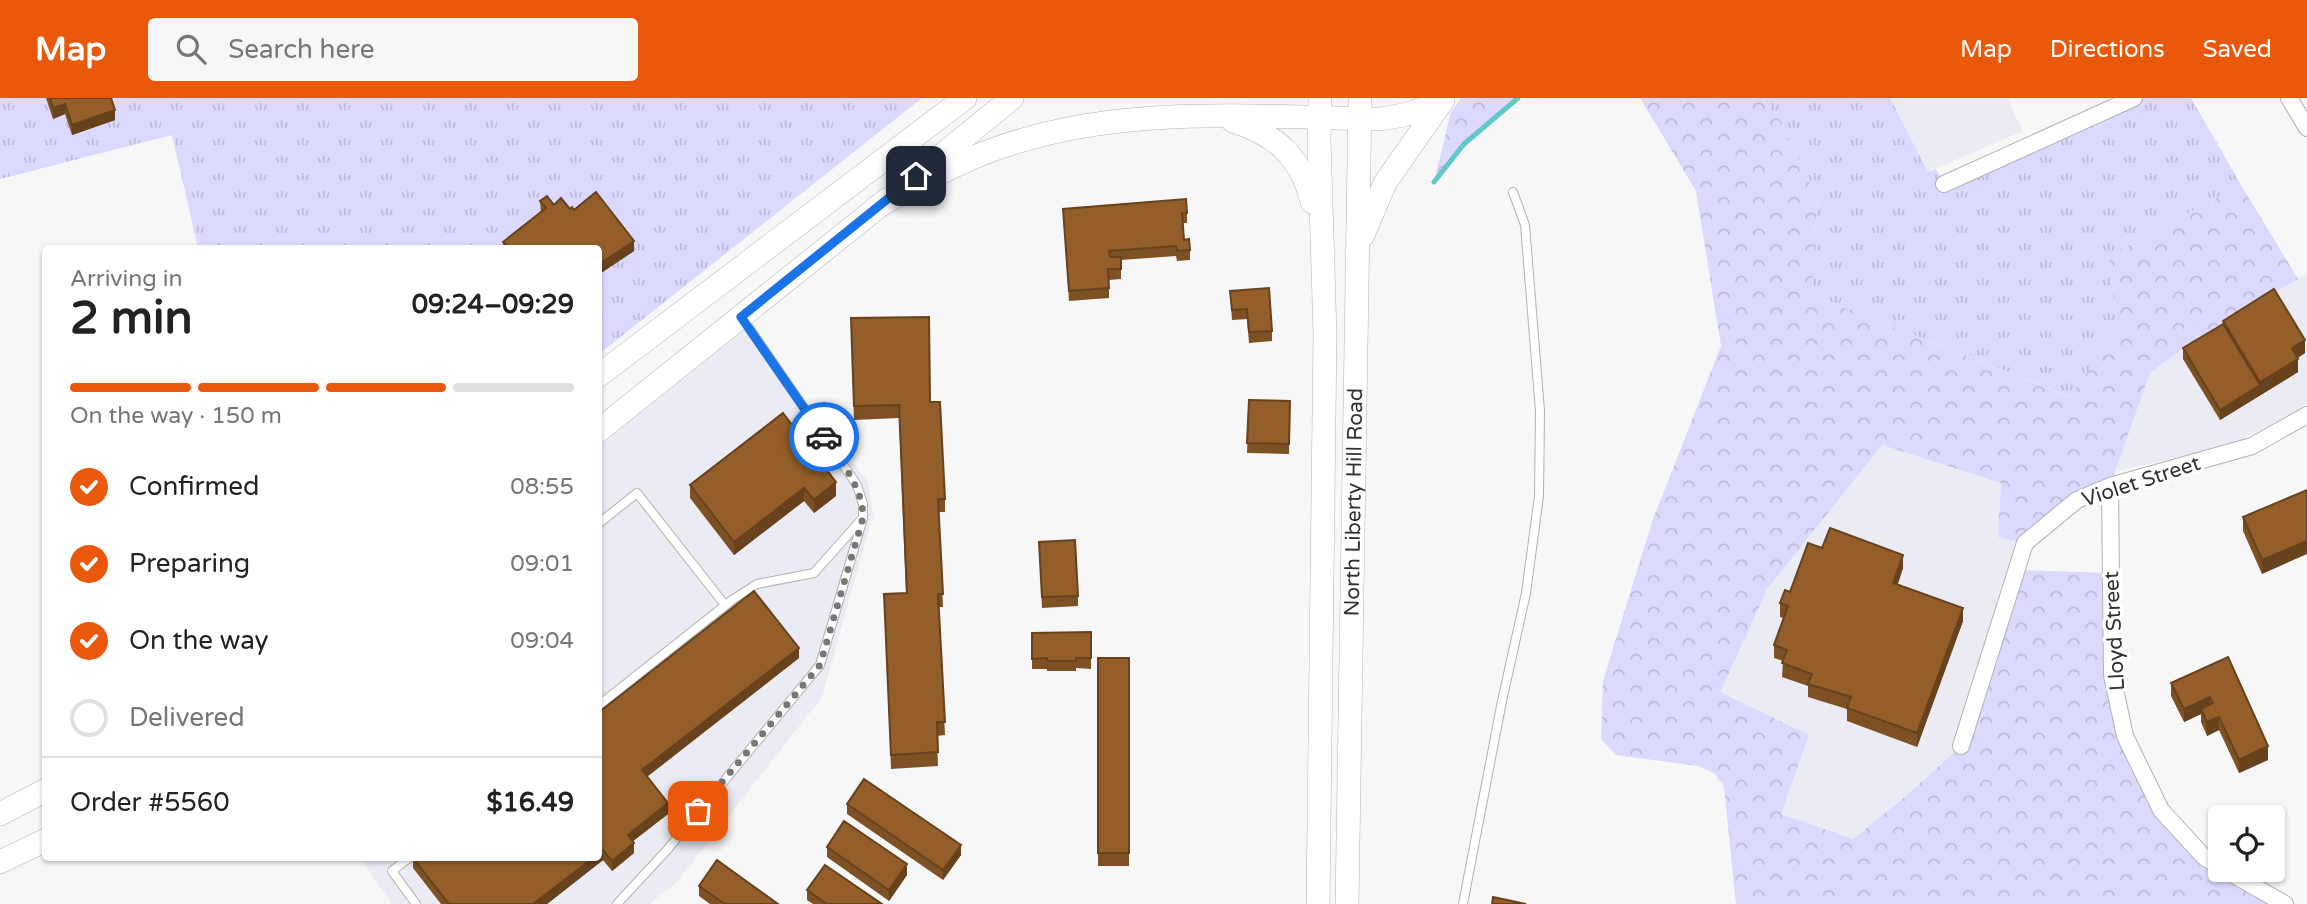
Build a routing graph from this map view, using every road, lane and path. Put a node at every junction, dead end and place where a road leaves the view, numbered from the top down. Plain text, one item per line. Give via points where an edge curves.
1 (965, 98) edge
2 (1012, 98) edge
3 (1443, 98) edge
4 (2134, 98) edge
5 (2289, 98) edge
6 (1320, 108) edge
7 (1360, 108) edge
8 (1210, 114) junction
9 (2307, 128) edge
10 (1944, 184) dead end
11 (1513, 192) dead end
12 (877, 207) junction
13 (1321, 239) junction
14 (1358, 251) junction
15 (718, 288) junction
16 (741, 317) junction
17 (602, 373) edge
18 (2307, 415) edge
19 (602, 428) edge
20 (2110, 486) junction
21 (863, 518) junction
22 (602, 521) edge
23 (725, 605) junction
24 (602, 703) edge
25 (1961, 746) dead end
26 (42, 792) edge
27 (0, 814) edge
28 (42, 842) edge
29 (2208, 859) edge
30 (405, 861) edge
31 (0, 862) edge
32 (2245, 882) edge
33 (2278, 903) edge
34 (416, 904) edge
35 (617, 904) edge
36 (1318, 904) edge
37 (1347, 904) edge
38 (1464, 904) edge

1 - 15 main road
2 - 12 main road
3 - 7 main road via 1402,116
3 - 14 main road via 1385,183
4 - 10 street
5 - 9 street
6 - 7 main road
6 - 8 main road
6 - 13 main road, North Liberty Hill Road
7 - 14 main road, North Liberty Hill Road
8 - 12 main road via 1122,119 994,150
8 - 13 main road via 1255,128 1294,158 1303,171
11 - 38 lane via 1525,225 1540,411 1539,496 1526,593
12 - 16 main road
13 - 36 main road, North Liberty Hill Road via 1325,334
14 - 37 main road, North Liberty Hill Road
15 - 16 main road
15 - 17 main road
16 - 19 main road
16 - 21 lane via 857,485
18 - 20 street, Violet Street via 2252,446
20 - 25 street, Violet Street via 2077,500 2025,543
20 - 29 street, Lloyd Street via 2112,675 2125,736 2161,810
21 - 23 lane via 814,573 757,584
21 - 35 lane via 820,665
22 - 23 lane via 637,493
23 - 24 lane
26 - 27 main road
28 - 31 main road
30 - 34 lane via 392,871
32 - 33 street, Lloyd Street

